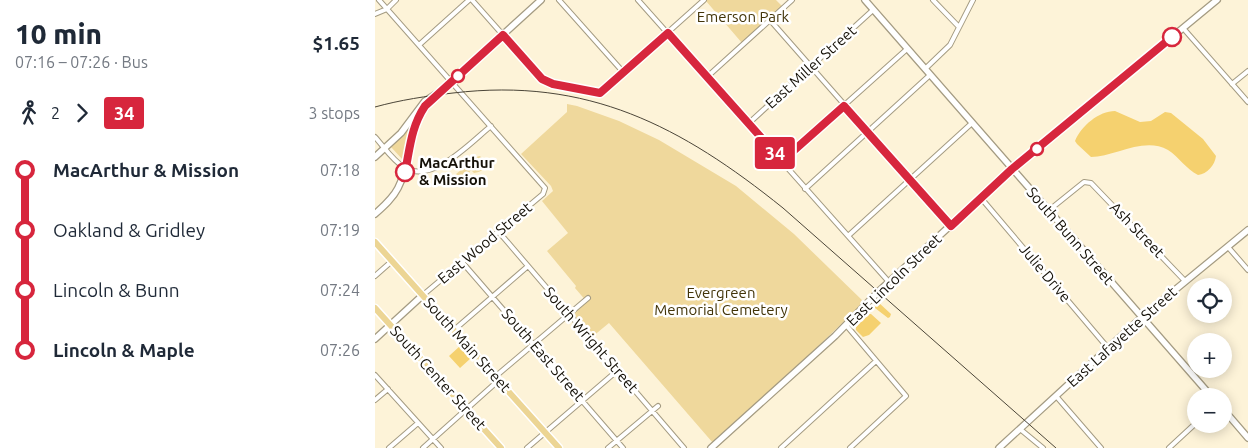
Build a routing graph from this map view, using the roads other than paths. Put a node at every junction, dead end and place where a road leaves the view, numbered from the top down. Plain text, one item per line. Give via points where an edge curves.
1 (379, 0) edge
2 (396, 0) edge
3 (471, 0) edge
4 (541, 0) edge
5 (559, 0) edge
6 (638, 0) edge
7 (704, 0) edge
8 (792, 0) edge
9 (865, 0) edge
10 (933, 0) edge
11 (973, 0) edge
12 (1217, 0) edge
13 (387, 9) junction
14 (873, 10) junction
15 (375, 14) edge
16 (769, 20) junction
17 (959, 27) junction
18 (1183, 28) junction
19 (668, 33) junction
20 (503, 35) junction
21 (419, 44) junction
22 (907, 49) junction
23 (810, 67) junction
24 (925, 69) junction
25 (1248, 71) edge
26 (625, 73) junction
27 (930, 75) junction
28 (707, 77) junction
29 (452, 81) junction
30 (1232, 84) junction
31 (442, 90) junction
32 (1248, 102) edge
33 (844, 106) junction
34 (972, 123) junction
35 (749, 124) junction
36 (491, 126) junction
37 (867, 132) junction
38 (375, 137) edge
39 (385, 148) junction
40 (375, 157) edge
41 (782, 161) junction
42 (405, 168) junction
43 (1012, 169) junction
44 (910, 180) junction
45 (805, 189) junction
46 (981, 198) junction
47 (1048, 211) junction
48 (375, 214) edge
49 (951, 226) junction
50 (1248, 230) edge
51 (498, 231) junction
52 (848, 236) junction
53 (375, 242) edge
54 (1227, 247) junction
55 (392, 261) junction
56 (462, 262) junction
57 (528, 266) junction
58 (1248, 270) edge
59 (375, 276) edge
60 (1185, 281) junction
61 (889, 282) junction
62 (423, 296) junction
63 (493, 296) junction
64 (588, 298) dead end
65 (375, 308) edge
66 (569, 314) junction
67 (1142, 318) junction
68 (390, 325) junction
69 (846, 325) junction
70 (454, 330) junction
71 (375, 339) edge
72 (533, 344) junction
73 (1109, 348) junction
74 (876, 361) junction
75 (618, 370) junction
76 (375, 375) edge
77 (497, 378) junction
78 (1204, 388) edge
79 (388, 389) junction
80 (1056, 396) junction
81 (375, 400) edge
82 (582, 400) junction
83 (658, 406) dead end
84 (466, 409) junction
85 (652, 411) junction
86 (1232, 419) edge
87 (418, 423) junction
88 (1020, 429) junction
89 (1187, 431) edge
90 (545, 432) junction
91 (1248, 438) edge
92 (433, 439) junction
93 (617, 441) junction
94 (389, 448) edge
95 (423, 448) edge
96 (441, 448) edge
97 (501, 448) edge
98 (527, 448) edge
99 (559, 448) edge
100 (608, 448) edge
101 (623, 448) edge
102 (684, 448) edge
103 (711, 448) edge
104 (781, 448) edge
105 (850, 448) edge
106 (999, 448) edge
107 (1043, 448) edge
108 (1101, 448) edge
109 (1169, 448) edge

1 - 13 street
2 - 13 street
3 - 20 street
3 - 21 street
4 - 20 main road
5 - 26 street
6 - 19 street
7 - 19 street
8 - 16 street
9 - 14 main road, South Bunn Street
10 - 17 street
11 - 17 street
12 - 18 main road, East Lincoln Street
13 - 15 street
13 - 21 street
14 - 22 main road, South Bunn Street
14 - 23 street, East Miller Street
16 - 23 street
16 - 28 street
17 - 24 street via 948,47
18 - 30 street
18 - 43 main road, East Lincoln Street
19 - 26 street
19 - 28 street
20 - 26 street via 542,79 553,84 600,93
20 - 29 main road
21 - 29 street
22 - 24 main road, South Bunn Street
22 - 33 street
23 - 33 street
23 - 35 street, East Miller Street
24 - 27 main road, South Bunn Street
25 - 30 street
27 - 34 main road, South Bunn Street
27 - 37 street
28 - 35 street
29 - 31 main road
29 - 36 street
30 - 32 street
31 - 39 main road via 420,106
31 - 42 main road via 425,106 417,120
33 - 37 street
33 - 41 street
34 - 43 main road, South Bunn Street
34 - 44 street
35 - 41 street
36 - 42 street via 439,167 424,171
36 - 51 street, East Wood Street via 545,190
37 - 44 street
37 - 45 street
38 - 39 street
39 - 40 main road
39 - 42 street
41 - 45 street
42 - 48 main road via 395,192
43 - 46 main road, East Lincoln Street
43 - 47 main road, South Bunn Street
44 - 49 street
44 - 52 street
45 - 52 street
46 - 49 main road, East Lincoln Street
46 - 73 street, Julie Drive
47 - 60 street, Ash Street via 1084,182 1091,182
47 - 67 main road, South Bunn Street
49 - 61 main road, East Lincoln Street
50 - 54 main road, East Lafayette Street
51 - 56 street, East Wood Street
51 - 57 street, South Wright Street
52 - 61 street
53 - 55 main road, South Main Street
54 - 58 street
54 - 60 main road, East Lafayette Street
55 - 59 street
55 - 62 main road, South Main Street
56 - 62 street, East Wood Street
56 - 63 street, South East Street
57 - 63 street
57 - 66 street, South Wright Street
60 - 67 main road, East Lafayette Street
61 - 69 main road, East Lincoln Street
62 - 68 main road
62 - 70 main road, South Main Street
63 - 70 street
63 - 72 street, South East Street
64 - 66 street
65 - 68 main road, South Center Street
66 - 72 street
66 - 75 street, South Wright Street
67 - 73 main road, East Lafayette Street
67 - 78 main road, South Bunn Street
68 - 71 main road
68 - 84 main road, South Center Street
69 - 74 street
69 - 103 main road, East Lincoln Street
70 - 77 main road, South Main Street
72 - 77 street
72 - 82 street, South East Street
73 - 80 main road, East Lafayette Street
74 - 104 street
74 - 105 street via 906,396
75 - 82 street
75 - 85 street, South Wright Street
76 - 79 street
77 - 84 street
77 - 90 main road, South Main Street
79 - 81 street
79 - 87 street
80 - 88 main road, East Lafayette Street
80 - 108 street
82 - 90 street
82 - 93 street, South East Street
83 - 85 street
84 - 92 street
84 - 97 main road, South Center Street
85 - 93 street
85 - 102 street, South Wright Street
86 - 91 main road
87 - 92 street
87 - 94 street
88 - 106 main road, East Lafayette Street
88 - 107 street
89 - 109 street
90 - 98 street
90 - 99 main road, South Main Street
92 - 95 street
92 - 96 street
93 - 100 street
93 - 101 street, South East Street

